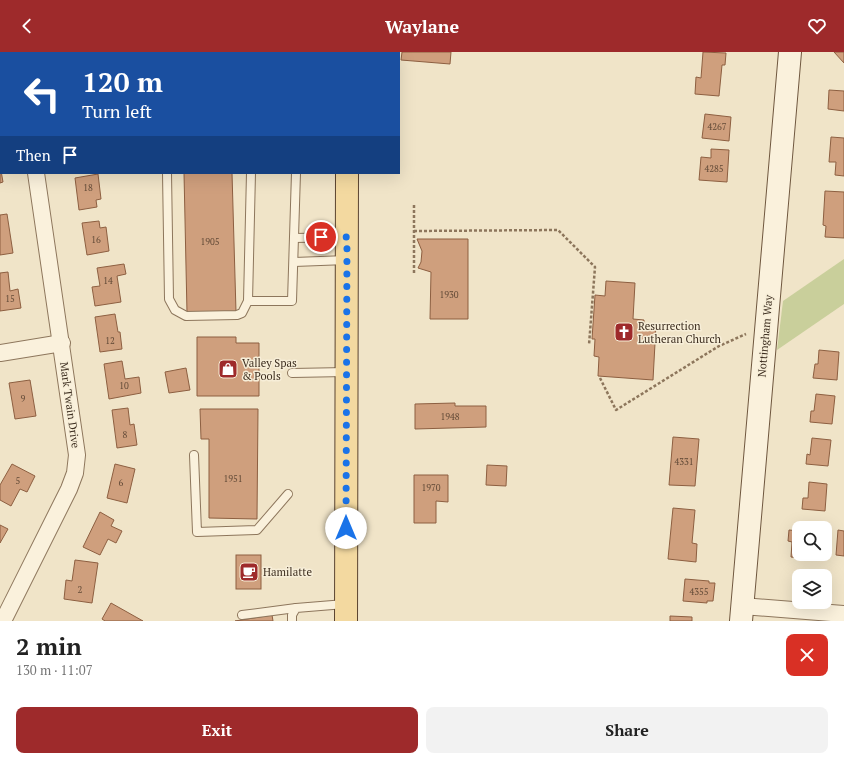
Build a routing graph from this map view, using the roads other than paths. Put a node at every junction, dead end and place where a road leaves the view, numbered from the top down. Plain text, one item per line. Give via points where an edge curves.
1 (790, 52) edge
2 (36, 174) edge
3 (167, 174) edge
4 (251, 174) edge
5 (296, 174) edge
6 (347, 174) edge
7 (347, 237) junction
8 (294, 238) junction
9 (347, 260) junction
10 (294, 262) junction
11 (248, 300) junction
12 (62, 343) junction
13 (0, 353) edge
14 (347, 372) junction
15 (292, 374) dead end
16 (194, 455) dead end
17 (288, 494) dead end
18 (296, 608) junction
19 (346, 612) edge
20 (742, 613) edge
21 (844, 614) edge
22 (242, 615) dead end
23 (1, 621) edge
24 (292, 621) edge

1 - 20 street, Nottingham Way
2 - 12 street, Mark Twain Drive
3 - 11 lane via 169,299 175,310 186,316 237,315 242,313
4 - 11 lane
5 - 8 lane
6 - 7 main road
7 - 8 lane
7 - 9 main road
8 - 10 lane
9 - 10 lane
9 - 14 main road
10 - 11 lane via 292,301
12 - 13 street
12 - 23 street, Mark Twain Drive via 77,455 75,473
14 - 15 lane
14 - 19 main road
16 - 17 lane via 197,532 257,530
18 - 19 lane
18 - 22 lane
18 - 24 lane
20 - 21 street

